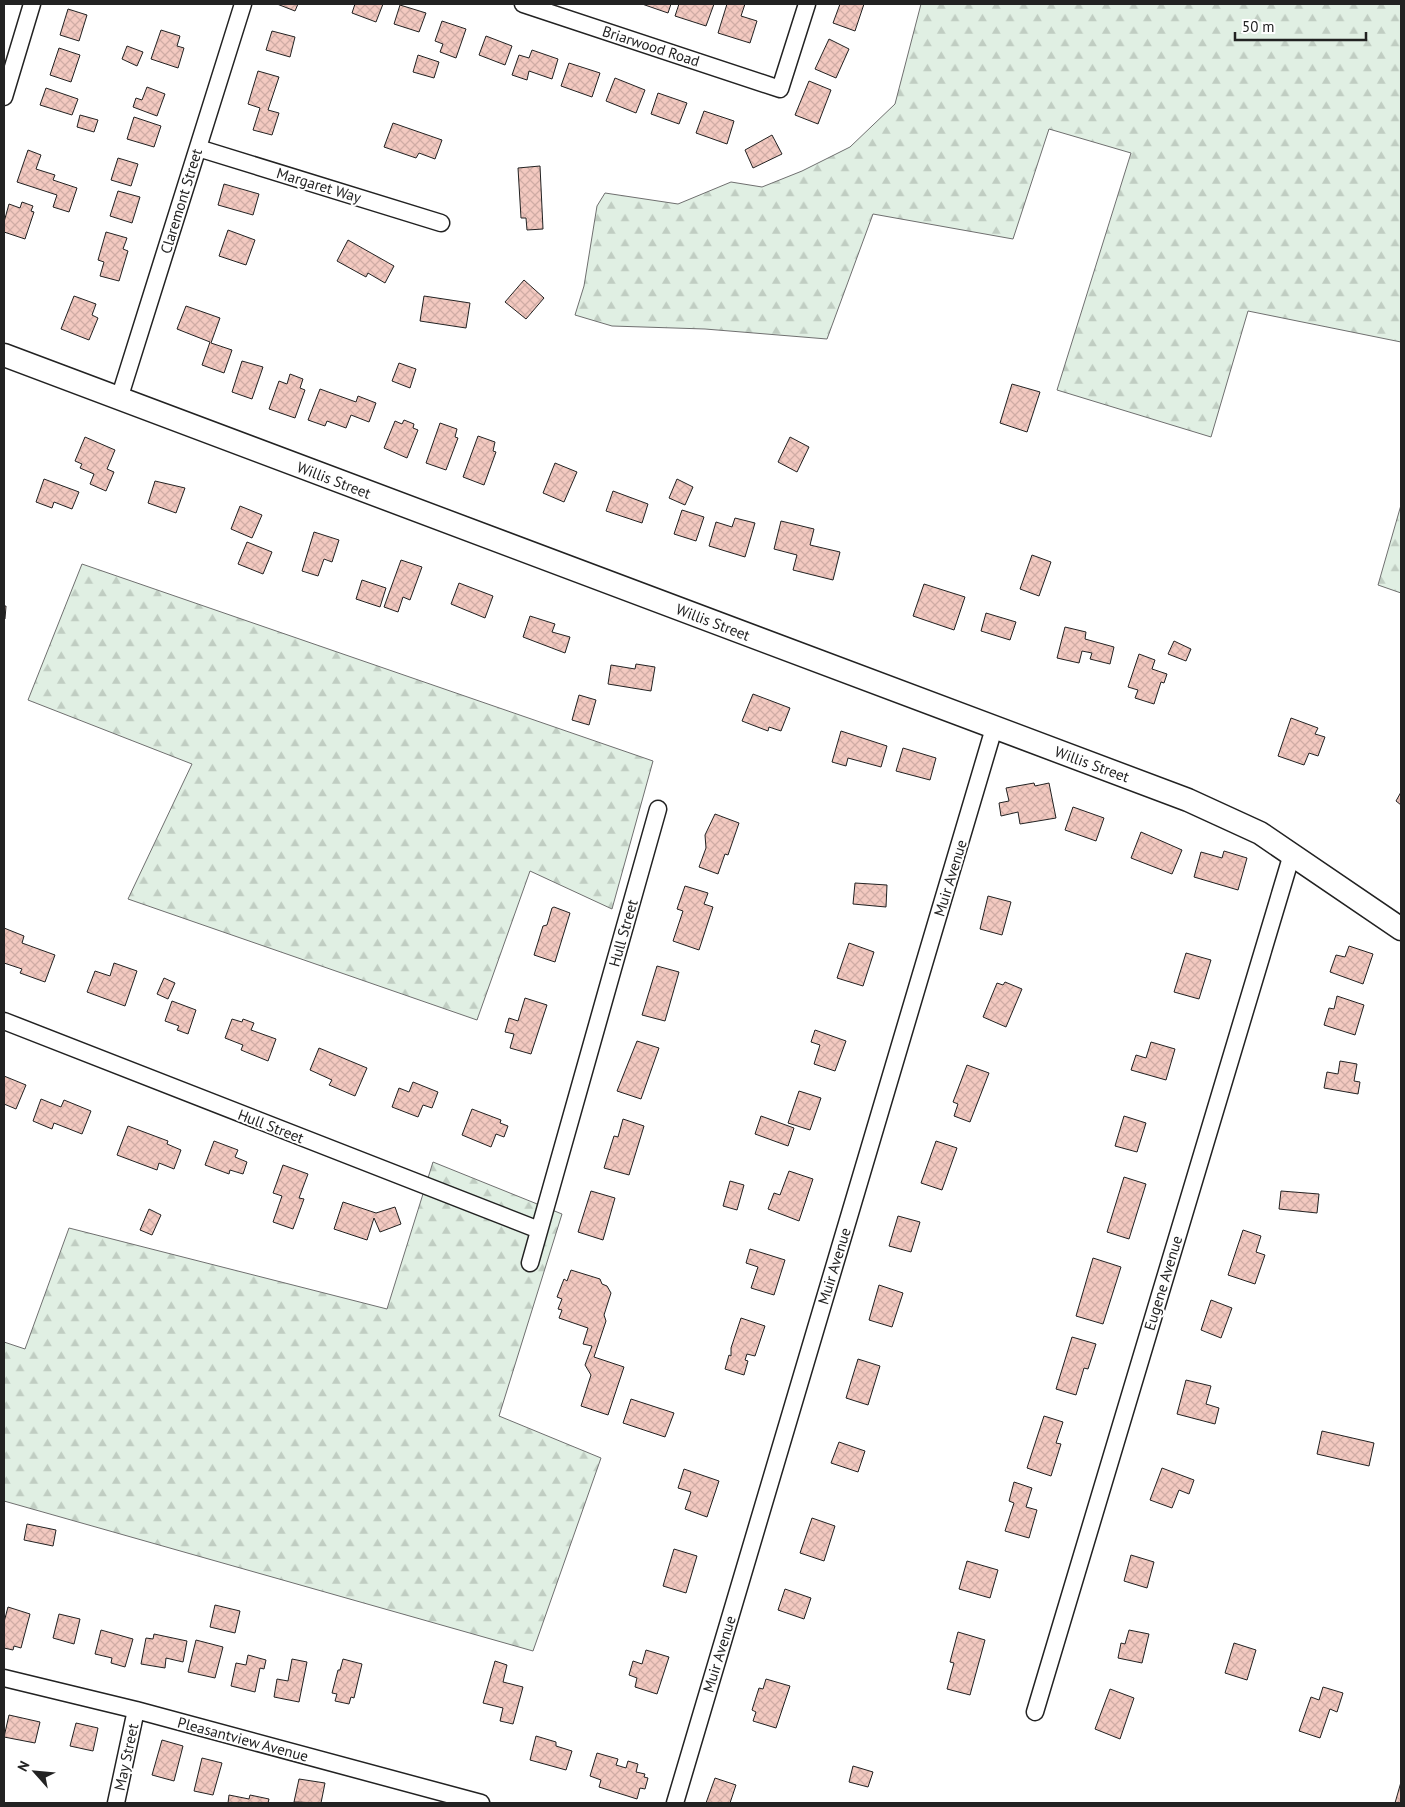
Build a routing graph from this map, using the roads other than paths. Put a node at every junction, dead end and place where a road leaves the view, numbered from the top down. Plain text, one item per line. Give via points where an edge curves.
1 (32, 4) edge
2 (242, 4) edge
3 (523, 4) edge
4 (807, 4) edge
5 (4, 97) edge
6 (198, 148) junction
7 (441, 223) dead end
8 (4, 355) edge
9 (119, 399) junction
10 (994, 728) junction
11 (658, 809) dead end
12 (1292, 854) junction
13 (1401, 929) edge
14 (4, 1021) edge
15 (539, 1230) junction
16 (530, 1263) dead end
17 (4, 1678) edge
18 (136, 1710) junction
19 (1034, 1712) dead end
20 (116, 1803) edge
21 (481, 1803) edge
22 (675, 1803) edge

1 - 5 street
2 - 6 street, Claremont Street
3 - 4 street, Briarwood Road via 780,89
6 - 7 street, Margaret Way
6 - 9 street, Claremont Street
8 - 9 main road, Willis Street
9 - 10 main road, Willis Street
10 - 12 main road, Willis Street via 1188,800 1260,833
10 - 22 street, Muir Avenue
11 - 15 street, Hull Street
12 - 13 main road, Willis Street
12 - 19 street, Eugene Avenue
14 - 15 street, Hull Street
15 - 16 street, Hull Street
17 - 18 street, Pleasantview Avenue
18 - 20 street, May Street
18 - 21 street, Pleasantview Avenue

